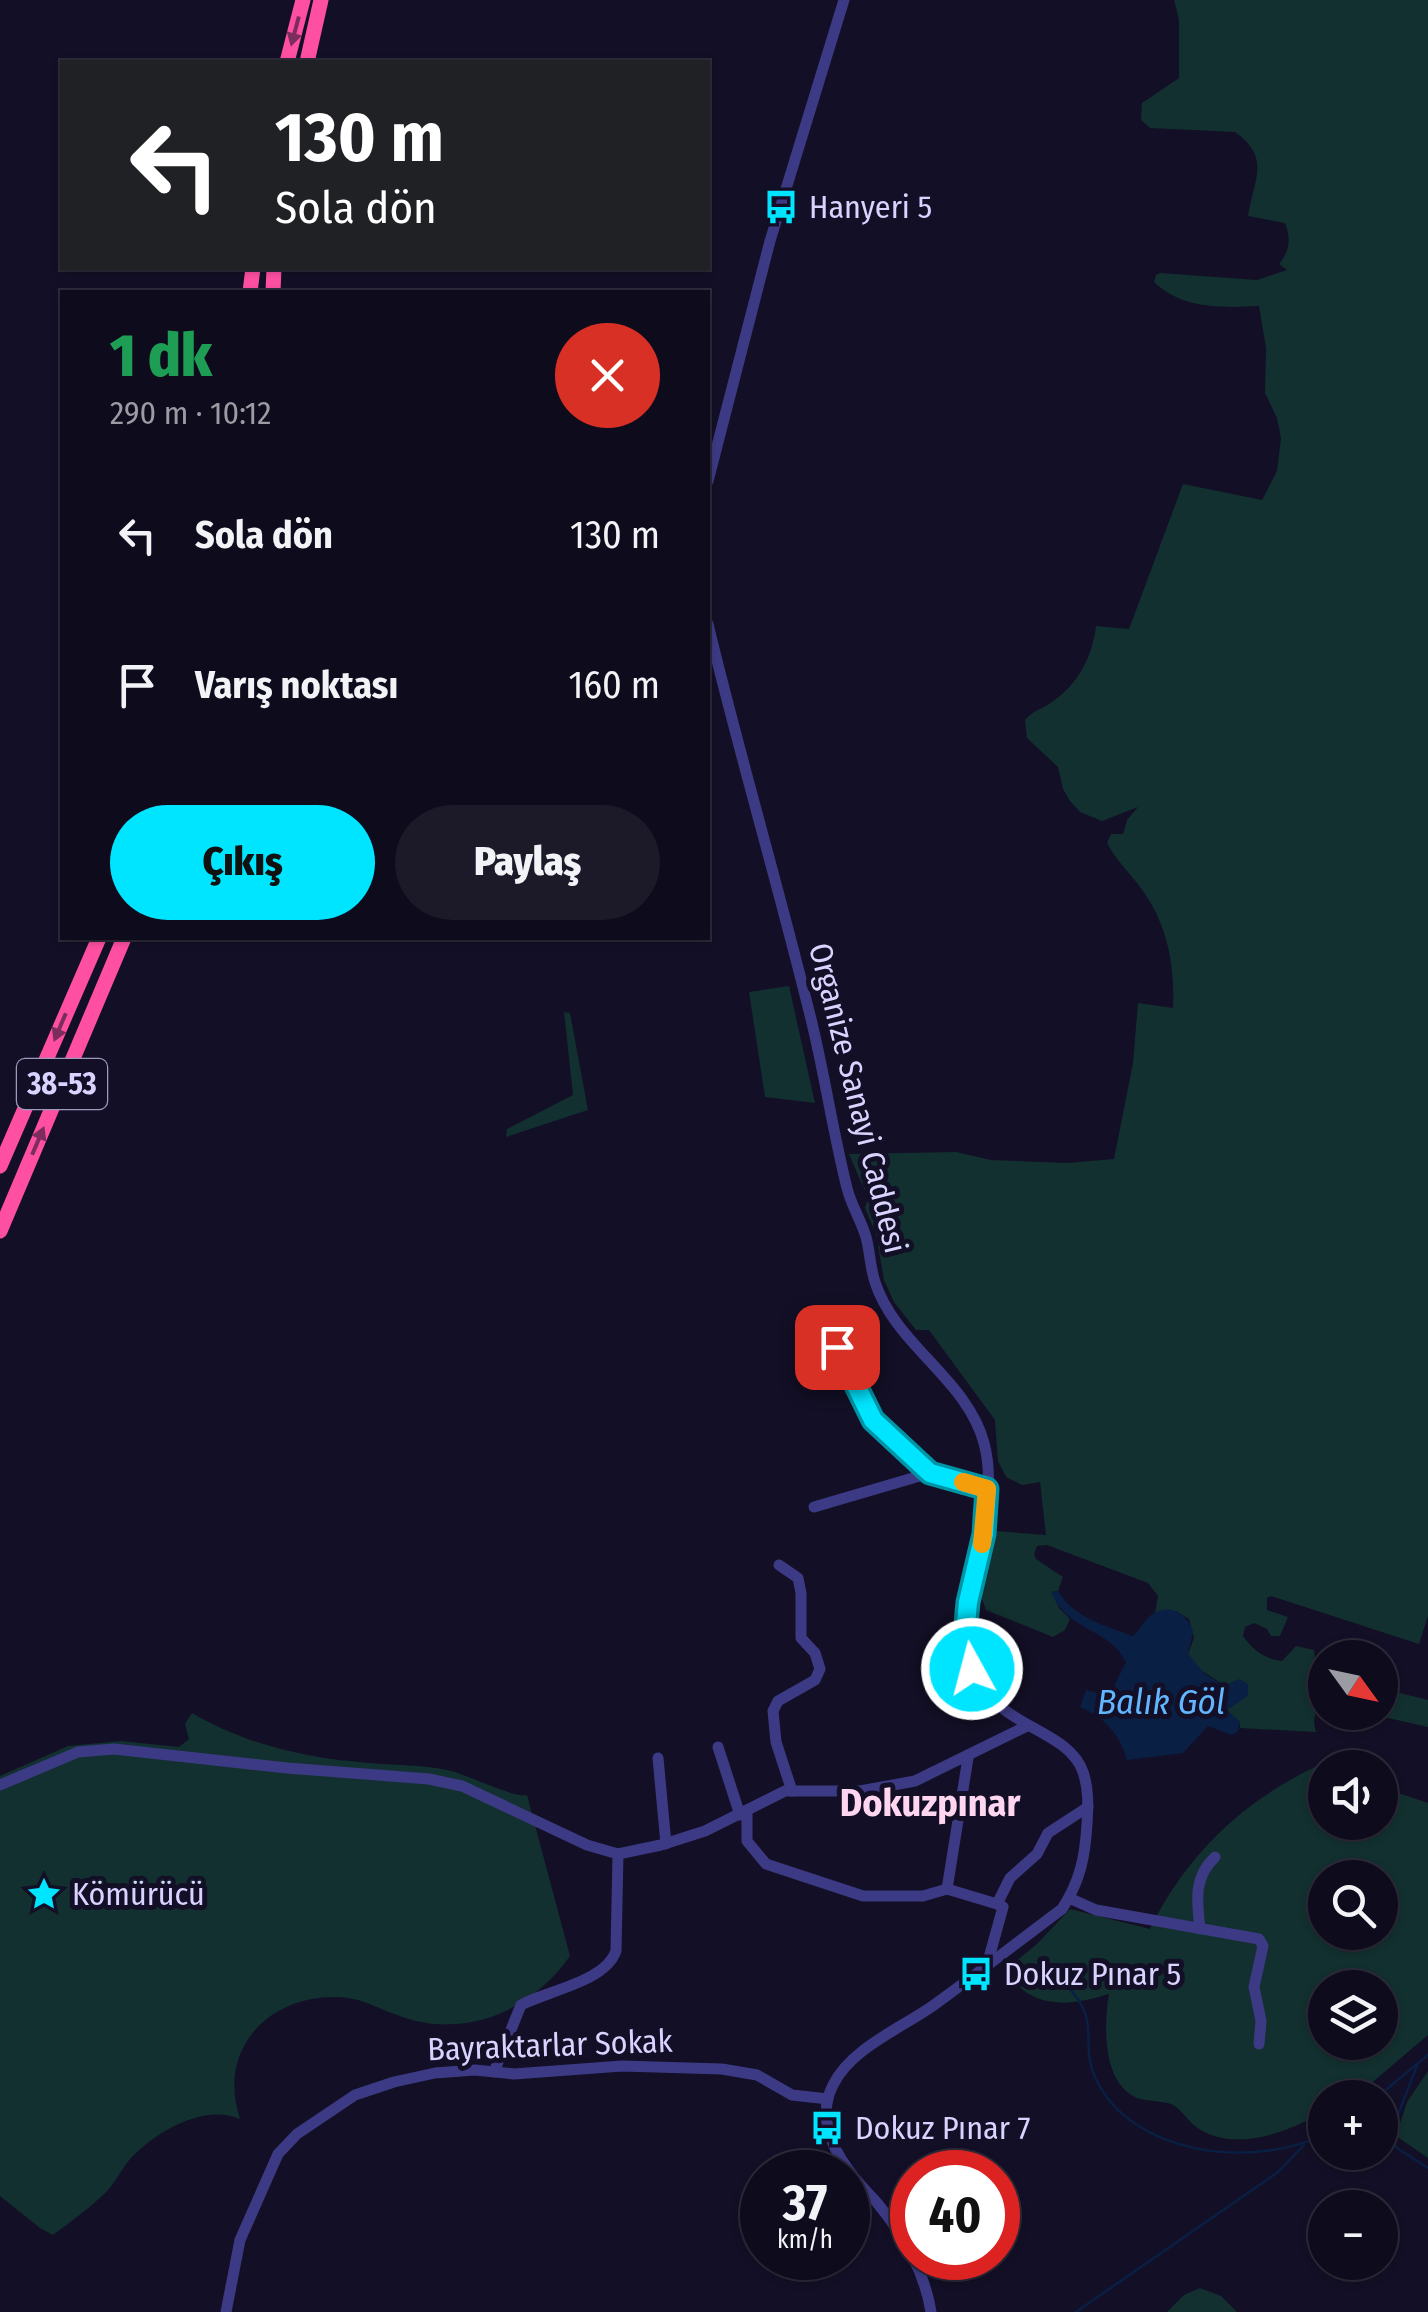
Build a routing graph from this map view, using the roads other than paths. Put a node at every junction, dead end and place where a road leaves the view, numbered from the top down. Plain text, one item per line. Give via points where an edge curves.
1 (303, 0) edge
2 (321, 0) edge
3 (844, 0) edge
4 (288, 60) edge
5 (307, 60) edge
6 (710, 472) edge
7 (710, 632) edge
8 (98, 940) edge
9 (123, 940) edge
10 (0, 1166) edge
11 (0, 1231) edge
12 (837, 1347) dead end
13 (930, 1473) junction
14 (987, 1489) junction
15 (814, 1507) dead end
16 (780, 1565) dead end
17 (1027, 1726) junction
18 (718, 1747) dead end
19 (658, 1758) dead end
20 (968, 1758) junction
21 (0, 1785) edge
22 (792, 1790) junction
23 (1088, 1806) junction
24 (743, 1813) junction
25 (666, 1844) junction
26 (618, 1854) junction
27 (1215, 1857) dead end
28 (947, 1889) junction
29 (1069, 1898) junction
30 (997, 1904) junction
31 (1200, 1929) junction
32 (987, 1966) junction
33 (1259, 2044) dead end
34 (494, 2072) junction
35 (828, 2099) junction
36 (226, 2312) edge
37 (931, 2312) edge

1 -> 4 highway
2 - 5 highway
3 - 6 street via 770,242
7 - 14 street, Organize Sanayi Caddesi via 875,1282 888,1311 983,1438
8 -> 10 highway, 38-53
11 -> 9 highway, 38-53
12 - 13 street via 867,1412
13 - 14 street
13 - 15 street
14 - 17 street, Organize Sanayi Caddesi via 965,1636 972,1669 988,1696
16 - 22 street via 798,1578 800,1638 820,1669 773,1711
17 - 20 street
17 - 23 street, Organize Sanayi Caddesi via 1078,1762
18 - 24 street
19 - 25 street
20 - 22 street via 916,1781 860,1792
20 - 28 street
21 - 26 street via 78,1752 114,1749 429,1779 462,1786
22 - 24 street
23 - 29 street, Organize Sanayi Caddesi via 1084,1863
23 - 30 street via 1048,1833
24 - 25 street
24 - 28 street via 748,1841 766,1864 863,1896
25 - 26 street
26 - 34 street via 612,1961 598,1974 520,2006
27 - 31 street via 1196,1890
28 - 30 street
29 - 31 street via 1096,1910
29 - 32 street, Organize Sanayi Caddesi
30 - 32 street via 1003,1907
31 - 33 street via 1262,1942 1254,1988
32 - 35 street, Organize Sanayi Caddesi via 854,2058
34 - 35 street, Bayraktarlar Sokak via 722,2069 757,2075 792,2095
34 - 36 street, Bayraktarlar Sokak via 394,2082 355,2095 297,2134 260,2189 240,2240
35 - 37 street via 833,2149 904,2239

